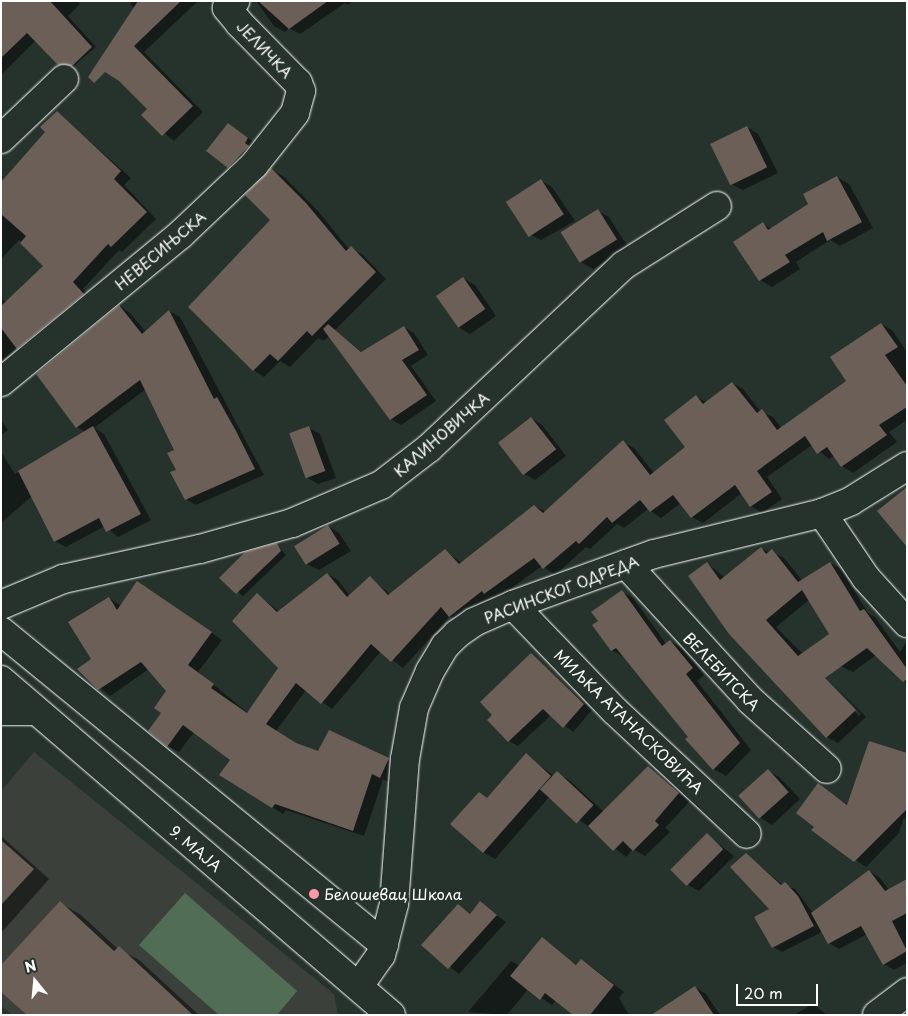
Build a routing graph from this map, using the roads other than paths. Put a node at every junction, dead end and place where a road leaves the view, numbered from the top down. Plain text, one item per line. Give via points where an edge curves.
1 (235, 1) edge
2 (64, 79) dead end
3 (300, 101) joint
4 (1, 139) edge
5 (717, 206) dead end
6 (1, 382) edge
7 (907, 466) edge
8 (822, 513) junction
9 (626, 564) junction
10 (1, 605) edge
11 (513, 605) junction
12 (907, 623) edge
13 (1, 630) edge
14 (1, 680) edge
15 (1, 711) edge
16 (36, 711) junction
17 (827, 769) dead end
18 (748, 834) dead end
19 (384, 944) junction
20 (359, 986) junction
21 (907, 992) edge
22 (381, 1011) edge
23 (877, 1015) edge

1 - 3 street, ЈЕЛИЧКА via 227,8 298,83
2 - 4 street
3 - 6 street, НЕВЕСИЊСКА via 268,150 194,222
5 - 10 street, КАЛИНОВИЧКА via 624,265 429,448 381,485 292,523 200,549 63,578
7 - 8 street, РАСИНСКОГ ОДРЕДА via 851,501
8 - 9 street, РАСИНСКОГ ОДРЕДА
8 - 12 street via 866,578
9 - 11 street, РАСИНСКОГ ОДРЕДА
9 - 17 street, ВЕЛЕБИТСКА via 750,700
11 - 18 street, МИЉКА АТАНАСКОВИЋА via 622,718
11 - 19 street, РАСИНСКОГ ОДРЕДА via 474,622 445,646 414,708 405,759 397,879
13 - 19 street
14 - 16 street, 9. МАЈА
15 - 16 street
16 - 20 street, 9. МАЈА
19 - 20 street, РАСИНСКОГ ОДРЕДА via 381,955
20 - 22 street, 9. МАЈА
21 - 23 street

